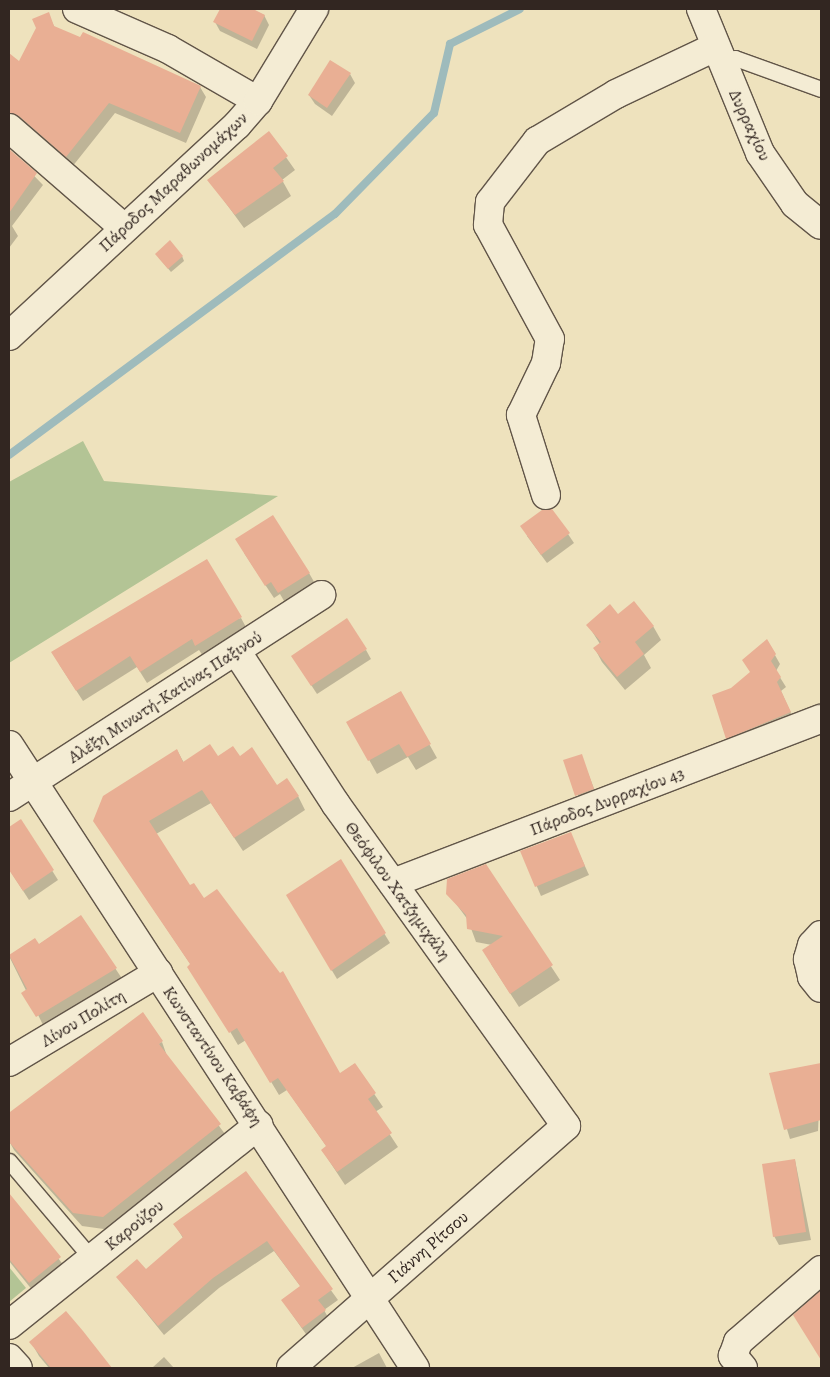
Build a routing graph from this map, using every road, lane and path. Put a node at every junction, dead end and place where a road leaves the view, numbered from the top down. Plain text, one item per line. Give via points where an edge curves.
1 (77, 9) edge
2 (314, 9) edge
3 (701, 9) edge
4 (719, 55) junction
5 (821, 88) edge
6 (258, 101) junction
7 (9, 128) edge
8 (821, 225) edge
9 (124, 228) junction
10 (13, 323) edge
11 (546, 496) dead end
12 (321, 595) dead end
13 (237, 652) junction
14 (821, 719) edge
15 (9, 745) edge
16 (34, 782) junction
17 (9, 796) edge
18 (393, 883) junction
19 (821, 935) edge
20 (158, 973) junction
21 (821, 988) edge
22 (9, 1062) edge
23 (259, 1125) junction
24 (566, 1126) joint
25 (9, 1161) edge
26 (92, 1259) junction
27 (821, 1270) edge
28 (370, 1298) junction
29 (9, 1325) edge
30 (9, 1358) edge
31 (738, 1362) edge
32 (18, 1368) edge
33 (290, 1368) edge
34 (415, 1368) edge

1 - 6 street via 168,49
2 - 6 street, Πάροδος Μαραθωνομάχων
3 - 4 street, Δυρραχίου
4 - 5 lane
4 - 8 street, Δυρραχίου via 760,153 795,204
4 - 11 street via 616,94 538,141 490,202 488,224 550,339 546,363 522,415
6 - 9 street, Πάροδος Μαραθωνομάχων via 216,146
7 - 9 street
9 - 10 street, Πάροδος Μαραθωνομάχων
12 - 13 street, Αλέξη Μινωτή-Κατίνας Παξινού
13 - 16 street, Αλέξη Μινωτή-Κατίνας Παξινού
13 - 18 street, Θεόφιλου Χατζημιχάλη
14 - 18 street, Πάροδος Δυρραχίου 43
15 - 16 street, Κωνσταντίνου Καβάφη
16 - 17 street, Αλέξη Μινωτή-Κατίνας Παξινού
16 - 20 street, Κωνσταντίνου Καβάφη
18 - 24 street, Θεόφιλου Χατζημιχάλη
19 - 21 street via 812,945 808,959 812,977
20 - 22 street, Λίνου Πολίτη
20 - 23 street, Κωνσταντίνου Καβάφη
23 - 26 street, Καρούζου
23 - 28 street, Κωνσταντίνου Καβάφη
24 - 28 street, Γιάννη Ρίτσου
25 - 26 lane
26 - 29 street, Καρούζου
27 - 31 street via 758,1320 738,1342
28 - 33 street, Γιάννη Ρίτσου
28 - 34 street, Κωνσταντίνου Καβάφη
30 - 32 street

